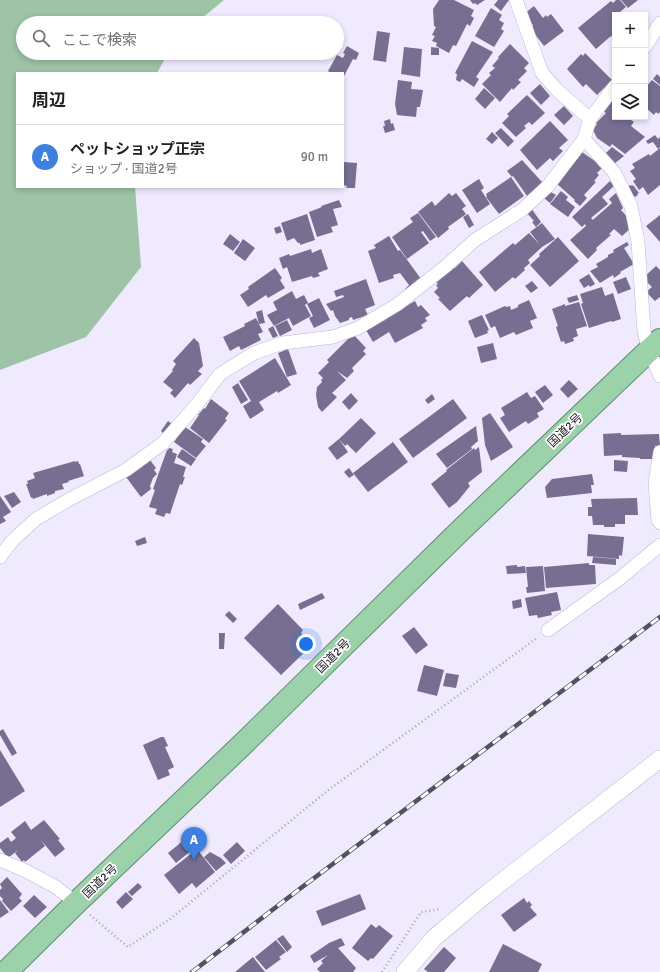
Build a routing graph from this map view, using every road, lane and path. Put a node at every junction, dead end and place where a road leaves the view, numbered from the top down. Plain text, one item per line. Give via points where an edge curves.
1 (516, 0) edge
2 (660, 23) edge
3 (648, 42) edge
4 (612, 90) edge
5 (590, 119) junction
6 (584, 139) junction
7 (655, 346) edge
8 (660, 376) edge
9 (660, 452) edge
10 (660, 523) edge
11 (660, 545) edge
12 (0, 557) edge
13 (548, 630) joint
14 (660, 759) edge
15 (0, 860) edge
16 (76, 903) junction
17 (6, 972) edge
18 (405, 972) edge

1 - 5 street via 542,73
2 - 3 street
4 - 5 street
5 - 6 street
6 - 7 street via 614,172 631,206 638,242 644,331
6 - 12 street via 548,186 522,210 475,240 398,304 358,328 333,337 283,343 254,353 220,374 163,443 126,470 36,519 13,540
7 - 8 street
7 - 16 highway, 国道2号
9 - 10 street via 655,483
11 - 13 street via 619,579
13 - 16 path via 331,788 170,919 128,948
14 - 18 street via 485,895 434,938
15 - 16 street via 56,887
16 - 17 highway, 国道2号

